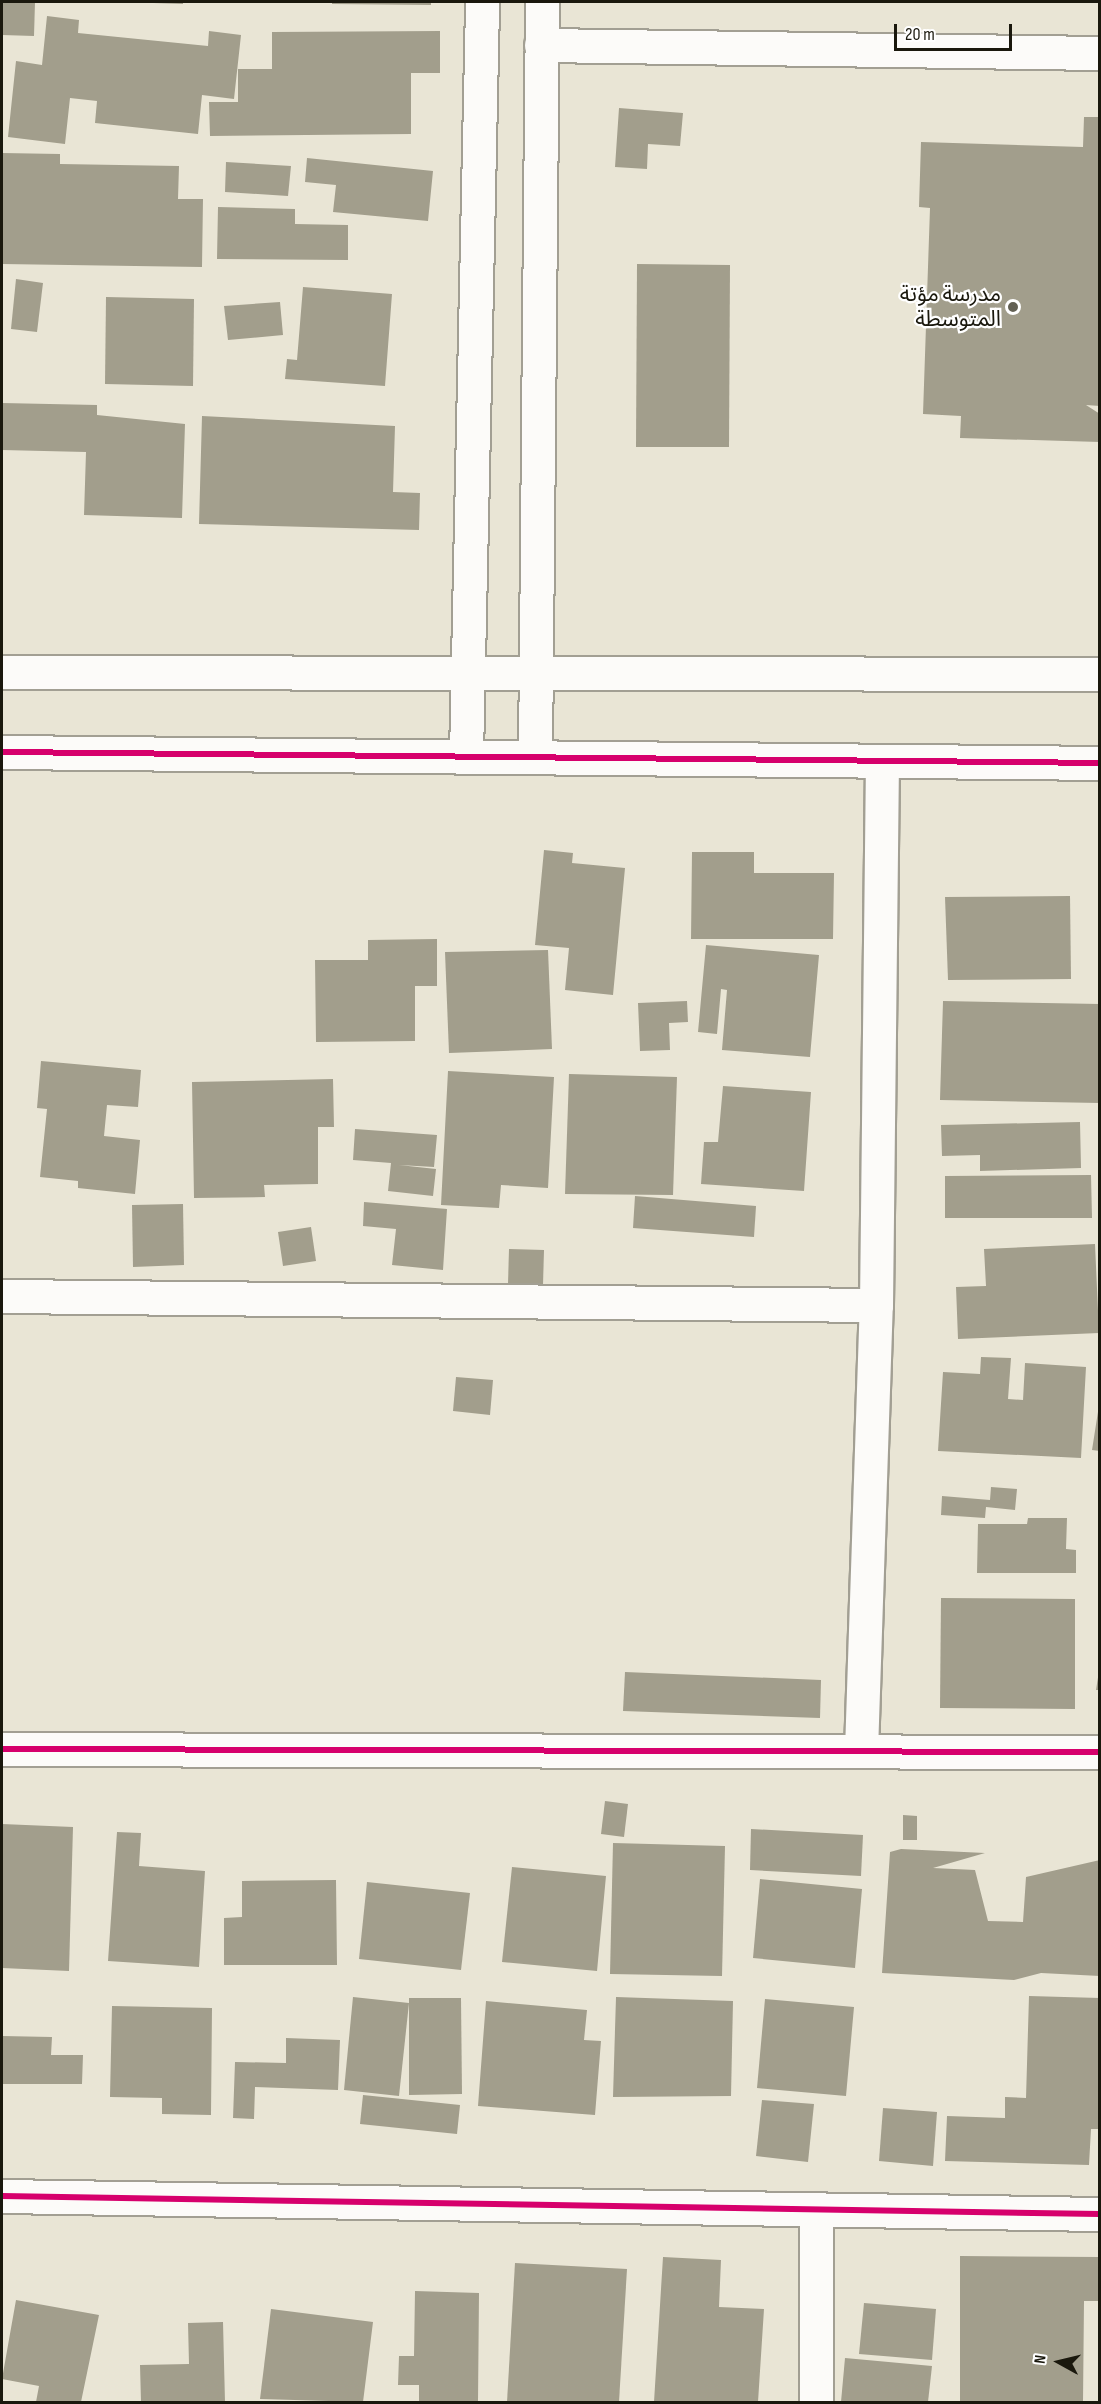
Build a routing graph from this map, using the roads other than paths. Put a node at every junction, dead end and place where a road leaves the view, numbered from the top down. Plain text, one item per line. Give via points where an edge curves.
1 (482, 2) edge
2 (542, 2) edge
3 (541, 45) junction
4 (1100, 53) edge
5 (2, 672) edge
6 (466, 673) junction
7 (533, 673) junction
8 (1100, 674) edge
9 (2, 752) edge
10 (466, 756) junction
11 (535, 757) junction
12 (882, 761) junction
13 (1100, 763) edge
14 (2, 1296) edge
15 (876, 1305) junction
16 (2, 1749) edge
17 (861, 1751) junction
18 (1100, 1752) edge
19 (2, 2196) edge
20 (816, 2209) junction
21 (1100, 2214) edge
22 (816, 2403) edge

1 - 6 street
2 - 3 street
3 - 4 street
3 - 7 street
5 - 6 street
6 - 7 street
6 - 10 street
7 - 8 street
7 - 11 street
9 - 10 street
10 - 11 street
11 - 12 street
12 - 13 street
12 - 15 street
14 - 15 street
15 - 17 street
16 - 17 street
17 - 18 street
19 - 20 street
20 - 21 street
20 - 22 street

